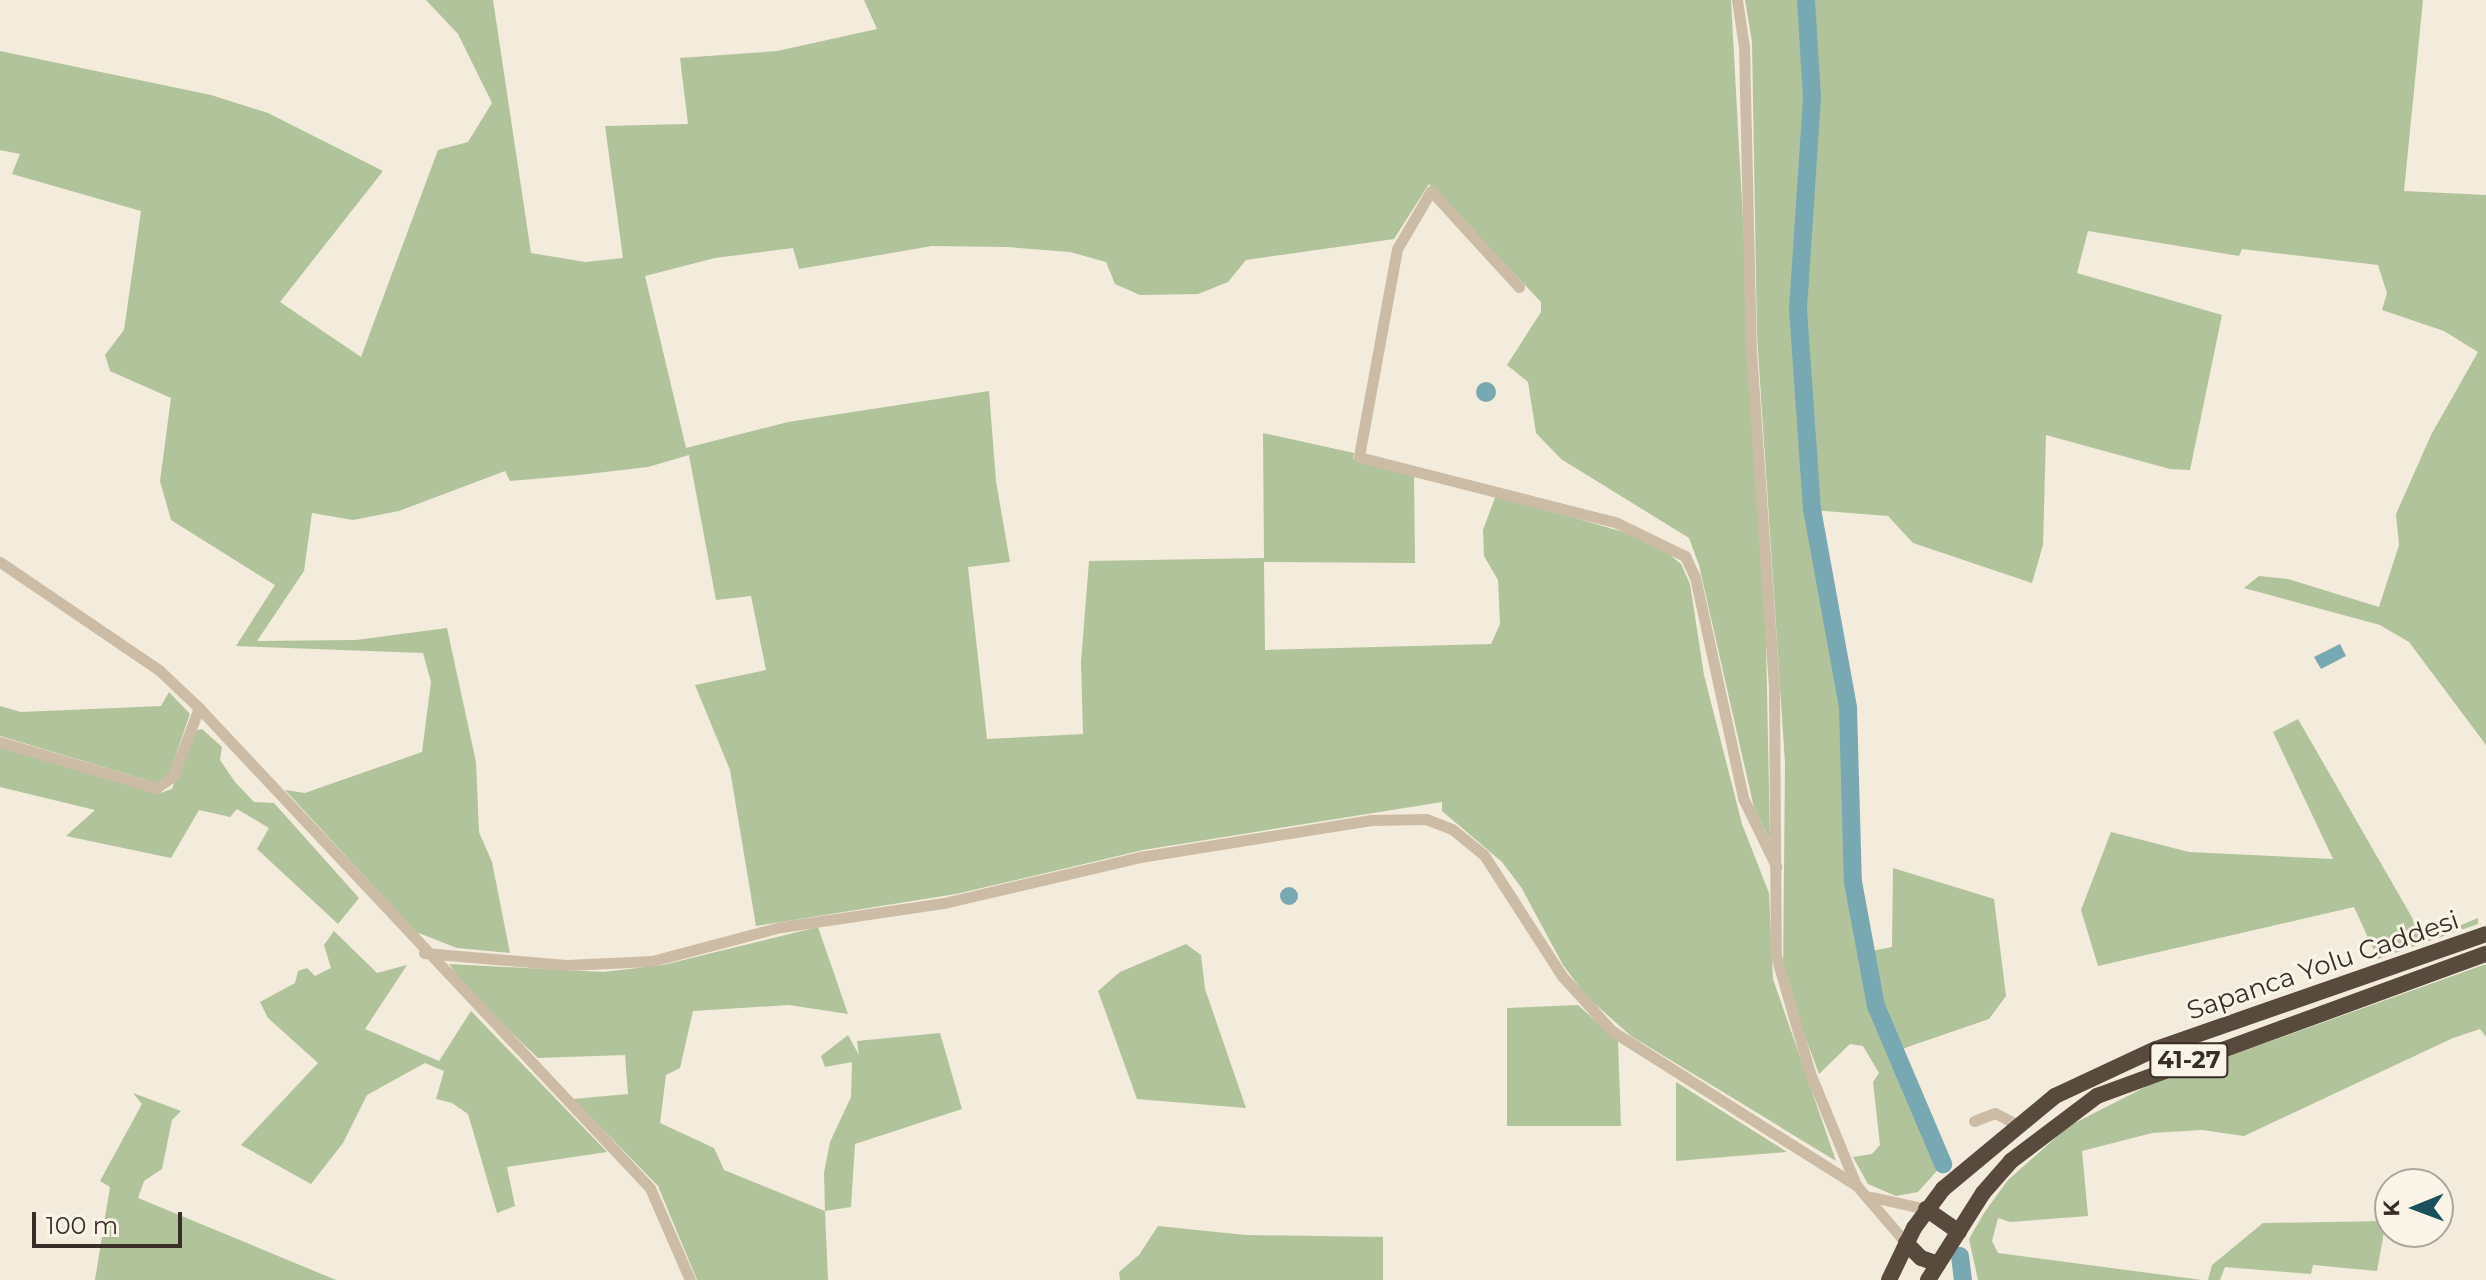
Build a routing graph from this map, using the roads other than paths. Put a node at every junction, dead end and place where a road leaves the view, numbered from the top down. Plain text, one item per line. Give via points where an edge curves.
1 (1737, 0) edge
2 (1519, 287) dead end
3 (0, 562) edge
4 (199, 708) junction
5 (0, 742) edge
6 (1776, 866) junction
7 (2486, 934) edge
8 (424, 953) junction
9 (2486, 954) edge
10 (1974, 1121) dead end
11 (2018, 1125) junction
12 (1857, 1186) junction
13 (1867, 1195) junction
14 (1926, 1209) junction
15 (1959, 1232) junction
16 (1906, 1243) junction
17 (1938, 1264) junction
18 (690, 1280) edge
19 (1889, 1280) edge
20 (1928, 1280) edge

1 - 6 street via 1744,47 1751,350 1774,689
2 - 6 street via 1431,191 1397,249 1359,457 1617,523 1685,556 1695,577 1743,798
3 - 4 street via 159,670
4 - 5 street via 173,776 156,788
4 - 8 street
6 - 12 street via 1776,956 1784,994
7 - 11 highway, Sapanca Yolu Caddesi / 41-27 via 2156,1049 2055,1096
8 - 12 street via 566,965 652,961 781,927 944,903 1147,855 1371,820 1426,819 1452,829 1484,855 1562,976 1612,1031
8 - 18 street via 650,1188
9 - 15 highway, Sapanca Yolu Caddesi / 41-27 via 2097,1096 2011,1161
10 - 11 street via 1995,1113
11 - 14 highway, Sapanca Yolu Caddesi via 1969,1164
12 - 13 street
13 - 14 street
13 - 16 street
14 - 15 highway
14 - 16 highway, Sapanca Yolu Caddesi
15 - 17 highway, Sapanca Yolu Caddesi / 41-27
16 - 17 highway via 1921,1258
16 - 19 highway, Sapanca Yolu Caddesi
17 - 20 highway, Sapanca Yolu Caddesi / 41-27

